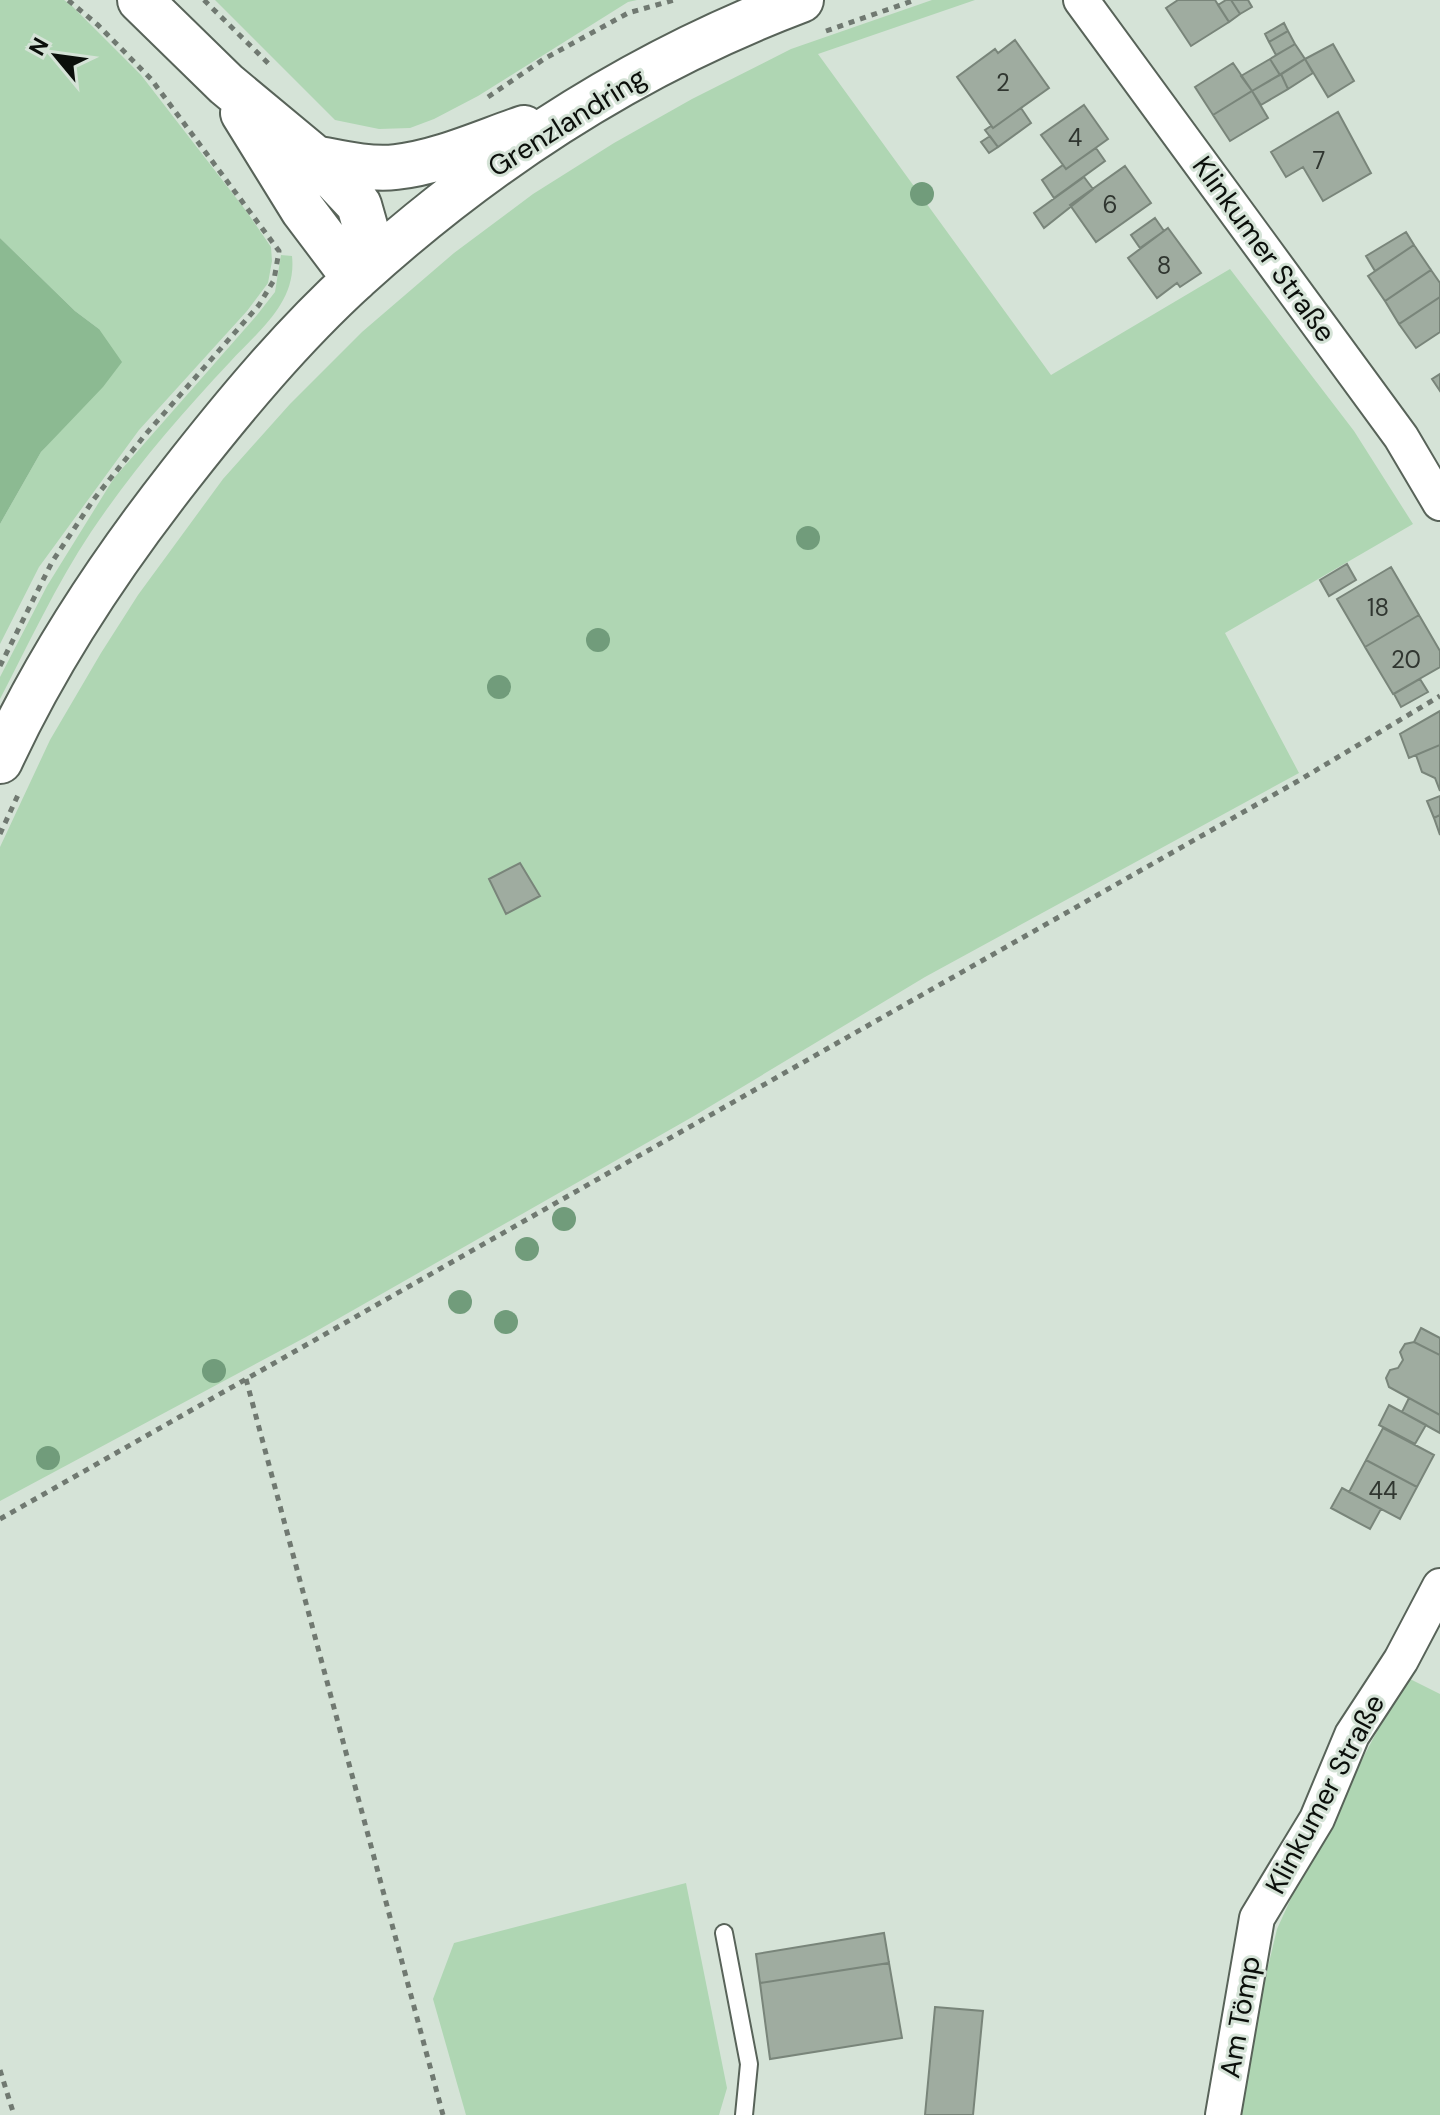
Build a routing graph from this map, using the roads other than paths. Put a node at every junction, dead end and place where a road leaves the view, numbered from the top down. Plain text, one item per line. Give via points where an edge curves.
1 (140, 0) edge
2 (1081, 0) edge
3 (806, 18) edge
4 (226, 84) junction
5 (575, 110) junction
6 (315, 158) junction
7 (355, 279) junction
8 (1440, 503) edge
9 (10, 776) edge
10 (1440, 1586) edge
11 (1257, 1918) joint
12 (724, 1933) dead end
13 (744, 2115) edge
14 (1223, 2115) edge

1 - 4 main road
2 - 8 street, Klinkumer Straße via 1401,437
3 - 5 main road, Grenzlandring via 704,41
4 - 6 main road
4 - 7 main road via 303,210
5 - 6 main road via 434,159 395,167
5 - 7 main road, Grenzlandring via 464,187
6 - 7 main road via 359,205 366,241
7 - 9 main road, Grenzlandring via 272,364 137,532 14,730
10 - 11 street, Klinkumer Straße via 1401,1660 1352,1735 1317,1819
11 - 14 street, Am Tömp
12 - 13 lane via 749,2064

